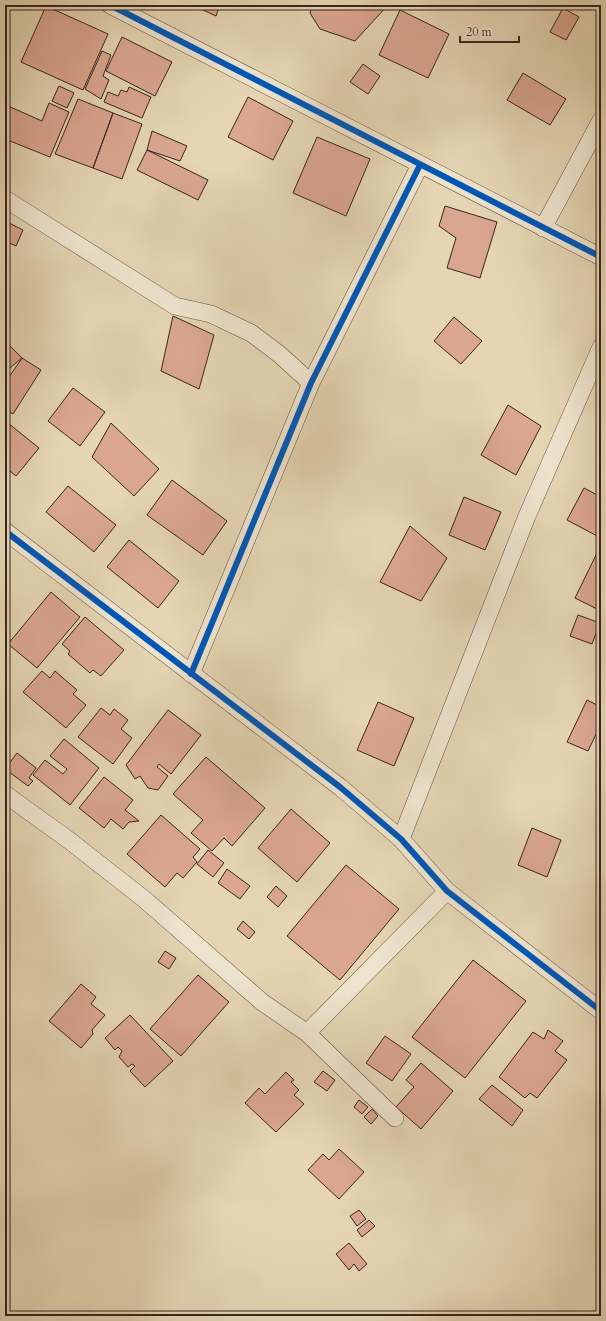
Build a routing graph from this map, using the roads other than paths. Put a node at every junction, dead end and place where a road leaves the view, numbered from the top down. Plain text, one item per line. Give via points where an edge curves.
1 (110, 5) edge
2 (601, 120) edge
3 (420, 164) junction
4 (5, 199) edge
5 (543, 228) junction
6 (601, 257) edge
7 (601, 347) edge
8 (311, 382) junction
9 (5, 531) edge
10 (192, 674) junction
11 (5, 794) edge
12 (400, 839) junction
13 (447, 891) junction
14 (601, 1011) edge
15 (307, 1033) junction
16 (395, 1118) dead end

1 - 3 street
2 - 5 street
3 - 5 street
3 - 8 street
4 - 8 street via 175,306 211,314 251,333
5 - 6 street
7 - 12 street via 527,516
8 - 10 street
9 - 10 street
10 - 12 street via 340,787
11 - 15 street via 76,845 144,899 262,1002
12 - 13 street
13 - 14 street
13 - 15 street
15 - 16 street

